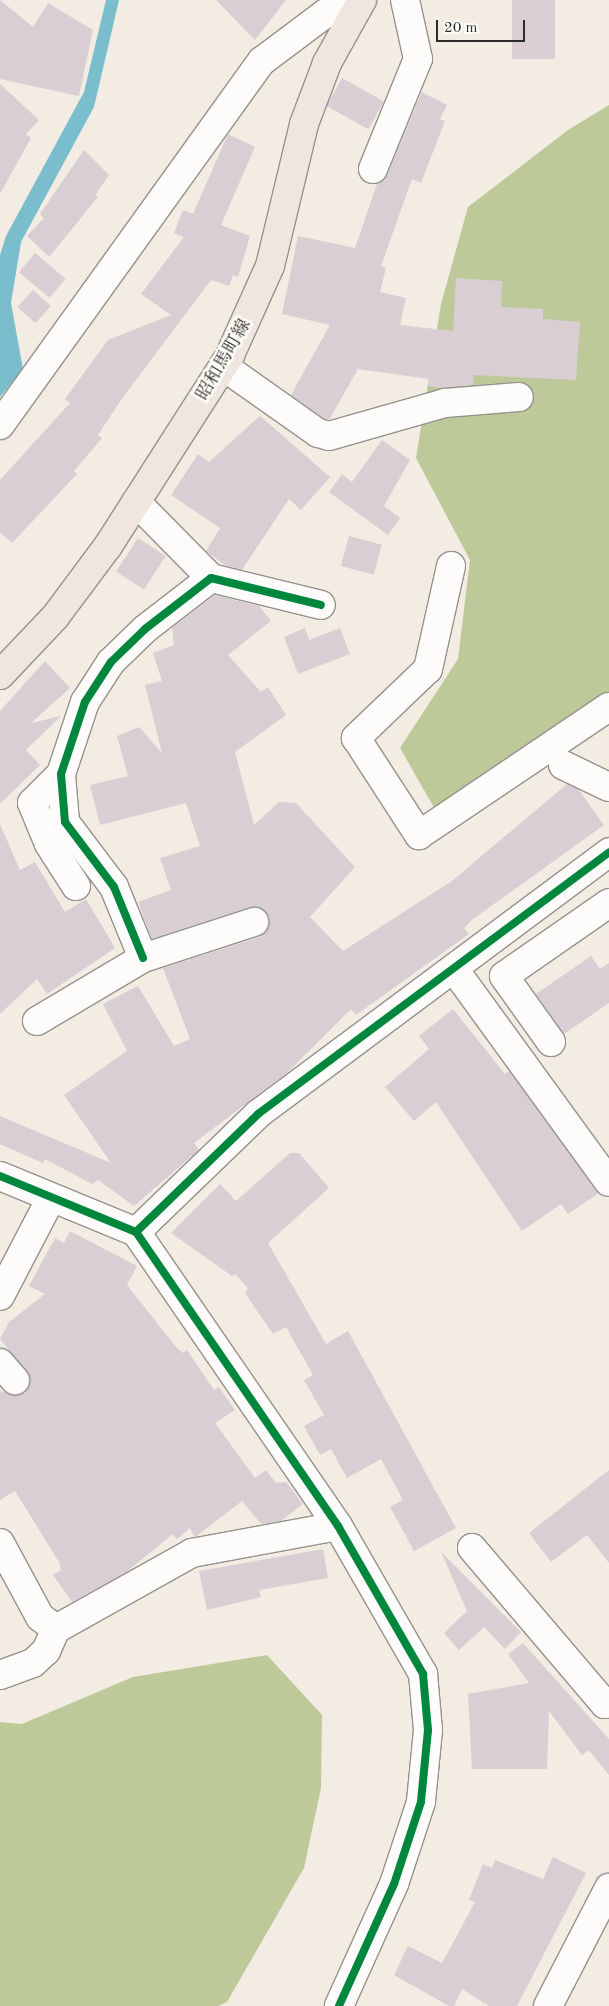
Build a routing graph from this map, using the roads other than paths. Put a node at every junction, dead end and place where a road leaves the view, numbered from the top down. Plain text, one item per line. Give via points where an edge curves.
1 (405, 0) edge
2 (358, 5) edge
3 (373, 169) dead end
4 (222, 366) junction
5 (519, 397) dead end
6 (0, 425) edge
7 (136, 502) junction
8 (450, 566) dead end
9 (211, 578) junction
10 (321, 604) dead end
11 (3, 668) edge
12 (609, 707) edge
13 (563, 765) dead end
14 (61, 774) junction
15 (609, 787) edge
16 (609, 852) edge
17 (76, 886) dead end
18 (609, 903) edge
19 (254, 922) dead end
20 (143, 958) junction
21 (454, 969) junction
22 (37, 1021) dead end
23 (551, 1042) dead end
24 (0, 1176) edge
25 (609, 1182) edge
26 (51, 1198) junction
27 (136, 1232) junction
28 (0, 1296) edge
29 (338, 1526) junction
30 (472, 1548) dead end
31 (4, 1560) edge
32 (56, 1629) junction
33 (0, 1675) edge
34 (609, 1701) edge
35 (609, 1888) edge
36 (339, 2006) edge
37 (548, 2006) edge

1 - 3 street via 418,59
2 - 4 main road, 昭和馬町線 via 327,63 304,124 267,274
2 - 6 street via 326,13 262,61
4 - 5 street via 318,433 329,436 445,403
4 - 7 main road, 昭和馬町線
7 - 9 street
7 - 11 main road, 昭和馬町線 via 55,617
8 - 12 street via 428,669 356,738 420,835
9 - 10 street
9 - 14 street via 145,629 106,669 74,728
13 - 15 street
14 - 17 street via 32,803 49,844
14 - 20 street via 68,830 114,887
16 - 21 street
18 - 23 street via 504,976
19 - 20 street
20 - 22 street
21 - 25 street
21 - 27 street via 258,1114
24 - 26 street
26 - 27 street
26 - 28 street
27 - 29 street
29 - 32 street via 192,1553
29 - 36 street via 423,1674 428,1730 421,1802 394,1884
30 - 34 street via 605,1704
31 - 32 street via 40,1616
32 - 33 street via 46,1651 34,1663
35 - 37 street

